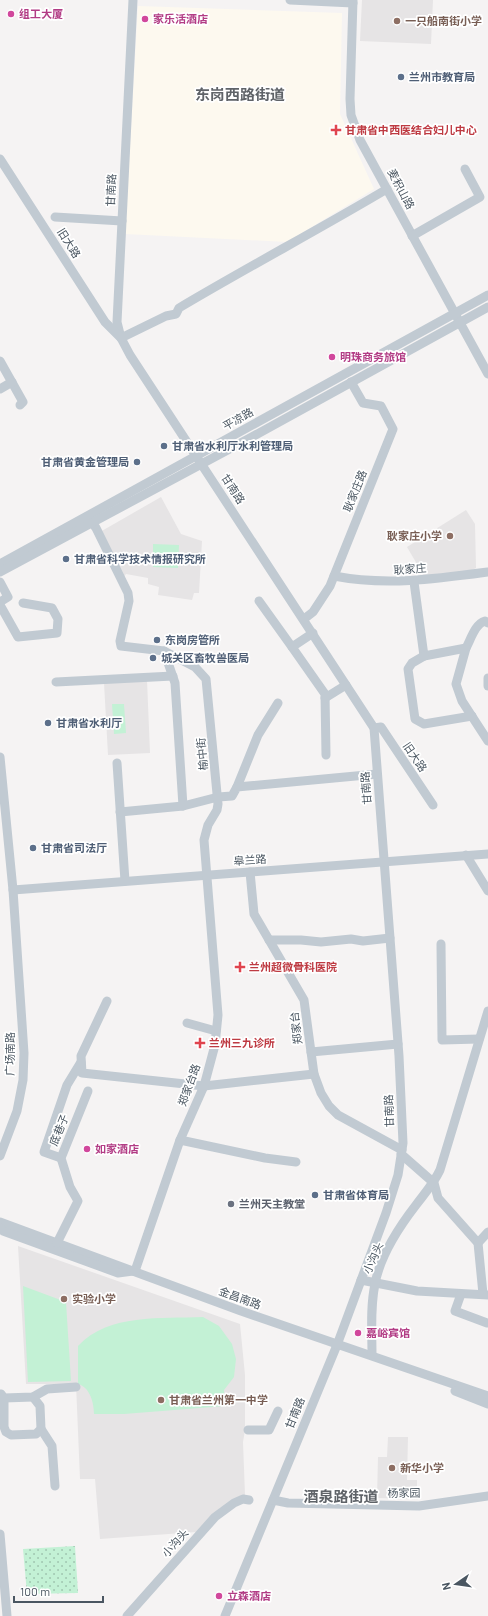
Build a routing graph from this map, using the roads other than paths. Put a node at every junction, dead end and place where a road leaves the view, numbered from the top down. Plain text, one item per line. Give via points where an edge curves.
1 (133, 0) edge
2 (290, 0) edge
3 (353, 2) edge
4 (0, 159) edge
5 (465, 169) dead end
6 (387, 189) junction
7 (55, 217) dead end
8 (122, 221) junction
9 (412, 236) junction
10 (488, 295) edge
11 (488, 307) edge
12 (455, 314) junction
13 (460, 323) junction
14 (121, 338) junction
15 (0, 361) edge
16 (488, 374) edge
17 (12, 382) junction
18 (351, 382) junction
19 (0, 389) edge
20 (20, 405) dead end
21 (199, 460) junction
22 (90, 519) junction
23 (0, 564) edge
24 (0, 572) edge
25 (488, 572) edge
26 (334, 576) junction
27 (0, 582) edge
28 (414, 582) junction
29 (260, 601) dead end
30 (0, 603) edge
31 (23, 603) dead end
32 (304, 619) junction
33 (488, 623) edge
34 (313, 633) junction
35 (292, 647) junction
36 (466, 648) junction
37 (164, 651) junction
38 (424, 656) junction
39 (173, 676) junction
40 (488, 678) edge
41 (56, 682) dead end
42 (346, 685) junction
43 (488, 686) edge
44 (325, 698) junction
45 (278, 703) dead end
46 (472, 716) junction
47 (374, 728) junction
48 (488, 741) edge
49 (326, 755) dead end
50 (0, 757) edge
51 (117, 763) dead end
52 (377, 774) junction
53 (237, 787) junction
54 (218, 798) junction
55 (183, 806) junction
56 (433, 806) dead end
57 (120, 812) junction
58 (488, 854) edge
59 (466, 855) junction
60 (384, 862) junction
61 (250, 872) junction
62 (205, 875) junction
63 (125, 881) junction
64 (13, 890) junction
65 (488, 891) edge
66 (390, 938) junction
67 (269, 940) junction
68 (440, 944) dead end
69 (107, 1001) dead end
70 (488, 1012) edge
71 (187, 1023) dead end
72 (216, 1031) junction
73 (480, 1039) junction
74 (398, 1044) junction
75 (311, 1052) junction
76 (81, 1062) junction
77 (314, 1074) junction
78 (204, 1086) junction
79 (88, 1092) dead end
80 (180, 1140) junction
81 (401, 1152) junction
82 (0, 1156) edge
83 (61, 1158) junction
84 (296, 1162) dead end
85 (434, 1183) junction
86 (0, 1222) edge
87 (0, 1228) edge
88 (488, 1232) edge
89 (57, 1243) junction
90 (478, 1243) junction
91 (135, 1271) junction
92 (361, 1280) junction
93 (375, 1284) junction
94 (461, 1294) junction
95 (486, 1294) edge
96 (487, 1323) dead end
97 (337, 1345) junction
98 (372, 1355) junction
99 (76, 1388) dead end
100 (2, 1396) edge
101 (488, 1396) edge
102 (33, 1397) junction
103 (488, 1404) edge
104 (278, 1411) dead end
105 (41, 1429) junction
106 (248, 1430) dead end
107 (55, 1486) dead end
108 (488, 1496) edge
109 (249, 1500) dead end
110 (272, 1500) junction
111 (0, 1534) edge
112 (7, 1616) edge
113 (127, 1616) edge
114 (225, 1616) edge

1 - 8 street, 甘南路
2 - 3 street
3 - 6 street, 麦积山路 via 351,115 360,140
4 - 14 street, 旧大路 via 105,322
5 - 9 street via 480,197
6 - 9 street, 麦积山路
6 - 14 street via 226,280 179,308 176,314 166,316
7 - 8 street
8 - 14 street, 甘南路 via 117,322
9 - 12 street, 麦积山路
10 - 12 street, 平凉路
11 - 13 street, 平凉路
12 - 13 street, 麦积山路
12 - 21 street, 平凉路 via 320,386
13 - 16 street, 麦积山路
13 - 18 street, 平凉路
14 - 21 street, 甘南路
15 - 17 street
17 - 19 street
17 - 20 street via 23,402
18 - 21 street, 平凉路 via 250,438
18 - 26 street, 耿家庄路 via 363,403 381,406 393,429
21 - 22 street, 平凉路
21 - 32 street, 甘南路
22 - 23 street, 平凉路
22 - 24 street, 平凉路
22 - 37 street, 榆中街 via 128,593 121,646
25 - 28 street, 耿家庄
26 - 28 street, 耿家庄 via 361,581
26 - 32 street, 耿家庄路 via 313,612
27 - 30 street via 8,597
28 - 38 street
29 - 35 street
30 - 31 street via 18,638 57,633 58,620 52,608
32 - 34 street, 甘南路
33 - 36 street via 481,622
34 - 35 street
34 - 42 street, 甘南路
35 - 44 street via 325,694
36 - 38 street
36 - 46 street via 456,684 462,701
37 - 39 street, 榆中街
37 - 54 street, 榆中街 via 195,667 206,679
38 - 46 street via 412,663 408,669 415,719 424,724
39 - 41 street
39 - 55 street, 榆中街
40 - 43 street
42 - 44 street
42 - 47 street, 甘南路
44 - 49 street
45 - 53 street via 258,735
46 - 48 street
47 - 52 street, 甘南路
47 - 56 street, 旧大路 via 381,727
50 - 64 street, 广场南路
51 - 57 street
52 - 53 street
52 - 60 street, 甘南路
53 - 54 street via 232,796
54 - 55 street
54 - 62 street, 榆中街 via 217,810 208,825 204,840
55 - 57 street
57 - 63 street
58 - 59 street, 皋兰路
59 - 60 street, 皋兰路
59 - 65 street
60 - 61 street, 皋兰路
60 - 66 street, 甘南路
61 - 62 street, 皋兰路
61 - 67 street, 郑家台 via 254,914
62 - 63 street, 皋兰路
62 - 72 street, 郑家台路 via 218,1015
63 - 64 street, 皋兰路
64 - 82 street, 广场南路 via 24,1054 23,1080 17,1111
66 - 67 street via 321,942
66 - 74 street, 甘南路
67 - 75 street, 郑家台 via 304,1000
68 - 73 street via 442,1040
69 - 76 street via 81,1056
70 - 73 street, 小沟头
71 - 72 street
72 - 78 street, 郑家台路 via 215,1045
73 - 85 street, 小沟头 via 454,1128
74 - 75 street
74 - 81 street, 甘南路
75 - 77 street, 郑家台
76 - 78 street via 82,1073
76 - 83 street via 67,1085 44,1152
77 - 78 street
77 - 81 street, 郑家台 via 328,1106 338,1115
78 - 80 street, 郑家台路
79 - 83 street, 底巷子
80 - 84 street
80 - 91 street, 郑家台路
81 - 85 street, 郑家台
81 - 92 street, 甘南路 via 398,1175
83 - 89 street, 底巷子 via 70,1187 78,1200
85 - 90 street via 438,1198
85 - 93 street, 小沟头 via 397,1234 381,1264
86 - 89 street, 金昌南路
87 - 91 street, 金昌南路 via 2,1231 118,1273
88 - 90 street
89 - 91 street, 金昌南路
90 - 95 street
91 - 97 street, 金昌南路
92 - 93 street
92 - 97 street, 甘南路
93 - 94 street via 417,1291
93 - 98 street, 小沟头
94 - 95 street
94 - 96 street via 455,1311
97 - 98 street, 金昌南路
97 - 103 street, 金昌南路 via 355,1355
97 - 110 street, 甘南路
98 - 101 street, 金昌南路
99 - 102 street via 46,1389
100 - 102 street
100 - 105 street via 6,1432 11,1436 36,1434
102 - 105 street via 40,1406
104 - 106 street via 269,1430
105 - 107 street via 52,1446
108 - 110 street, 杨家园 via 419,1506 288,1503
109 - 113 street, 小沟头 via 243,1499 234,1503 215,1517
110 - 114 street, 甘南路
111 - 112 street

